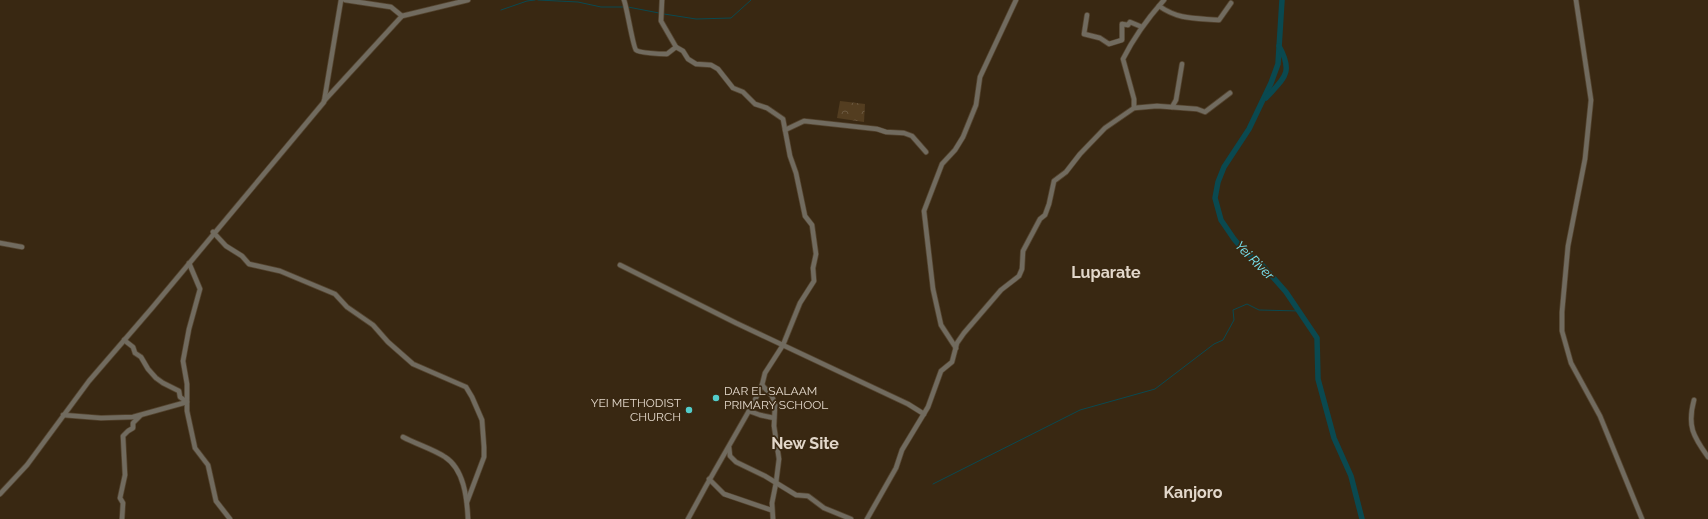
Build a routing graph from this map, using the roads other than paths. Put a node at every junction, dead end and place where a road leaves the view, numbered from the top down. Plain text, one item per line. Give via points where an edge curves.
1 (341, 0) edge
2 (346, 0) edge
3 (468, 0) edge
4 (624, 0) edge
5 (662, 0) edge
6 (1016, 0) edge
7 (1164, 0) edge
8 (1576, 0) edge
9 (1231, 3) dead end
10 (1159, 6) junction
11 (1087, 15) dead end
12 (402, 16) junction
13 (1142, 27) junction
14 (676, 47) junction
15 (1182, 64) dead end
16 (1230, 93) dead end
17 (324, 102) junction
18 (1172, 107) junction
19 (1134, 108) junction
20 (785, 130) junction
21 (926, 152) dead end
22 (213, 232) junction
23 (0, 243) edge
24 (22, 247) dead end
25 (189, 263) junction
26 (620, 265) dead end
27 (124, 340) junction
28 (783, 345) junction
29 (956, 348) junction
30 (762, 385) junction
31 (1694, 400) dead end
32 (186, 402) junction
33 (749, 411) junction
34 (924, 414) junction
35 (141, 415) junction
36 (63, 416) junction
37 (774, 418) junction
38 (403, 437) dead end
39 (729, 447) junction
40 (1708, 457) edge
41 (709, 479) junction
42 (776, 483) junction
43 (0, 494) edge
44 (467, 502) junction
45 (772, 510) junction
46 (122, 519) edge
47 (230, 519) edge
48 (468, 519) edge
49 (688, 519) edge
50 (773, 519) edge
51 (851, 519) edge
52 (867, 519) edge
53 (1642, 519) edge

1 - 17 street
2 - 12 street via 392,7
3 - 12 street
4 - 14 street via 636,50 667,54
5 - 14 street via 661,21
6 - 29 street via 980,77 973,116 955,150 942,164 924,211 940,325
7 - 10 street
8 - 53 street via 1591,100 1585,159 1568,246 1562,332 1571,363 1600,416
9 - 10 street via 1218,20 1177,16 1169,14
10 - 13 street
11 - 13 street via 1084,34 1100,38 1109,44 1122,40 1122,24 1128,25 1130,22
12 - 17 street
13 - 19 street via 1123,59
14 - 20 street via 696,64 711,65 718,69 733,88 743,92 755,104 767,108 783,119
15 - 18 street via 1176,100
16 - 18 street via 1205,112
17 - 22 street
18 - 19 street
19 - 29 street via 1104,128 1066,172 1054,181 1045,215 1040,219 1023,251 1019,276 1001,290 979,314
20 - 21 street via 804,121 904,133 912,136
20 - 28 street via 805,216 812,225 816,254 814,281 800,303
22 - 25 street
22 - 44 street via 249,264 280,271 335,294 347,307 373,325 413,364 466,387 482,420 484,447 484,457
23 - 24 street
25 - 27 street
25 - 32 street via 200,289 188,329 183,361 187,384
26 - 28 street
27 - 32 street via 133,347 156,378 179,391 180,397
27 - 36 street
28 - 30 street via 765,373
28 - 34 street
29 - 34 street via 952,362 941,372
30 - 33 street
30 - 37 street via 774,400
31 - 40 street via 1690,424
32 - 35 street
32 - 47 street via 195,448 208,465 216,501
33 - 37 street
33 - 39 street
34 - 52 street via 902,450 896,468
35 - 36 street via 102,418
35 - 46 street via 133,423 133,428 123,436 125,475 120,498 123,503
36 - 43 street via 27,465
37 - 42 street via 779,459
38 - 44 street via 445,457 456,467
39 - 41 street
39 - 42 street via 730,456 736,462
41 - 45 street via 724,494
41 - 49 street
42 - 45 street
42 - 51 street via 796,496 808,496 824,508
44 - 48 street
45 - 50 street

